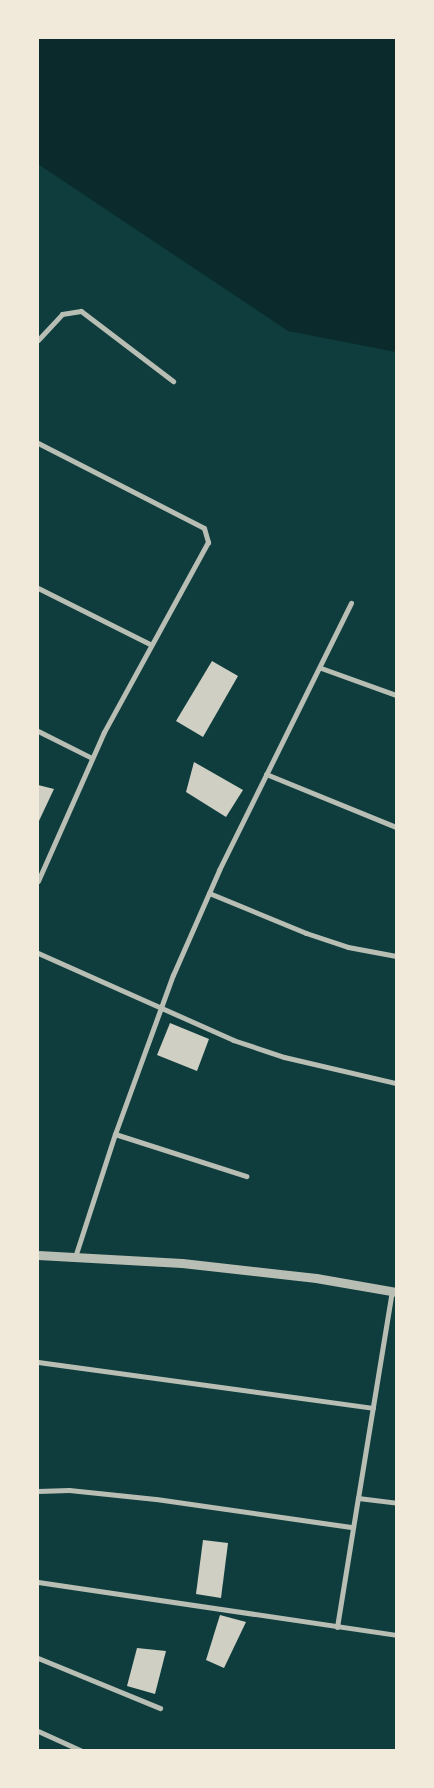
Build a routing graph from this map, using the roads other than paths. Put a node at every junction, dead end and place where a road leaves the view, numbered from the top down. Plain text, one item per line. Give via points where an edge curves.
1 (38, 340) edge
2 (173, 381) dead end
3 (38, 443) edge
4 (38, 588) edge
5 (351, 603) dead end
6 (150, 644) junction
7 (321, 668) junction
8 (396, 695) edge
9 (38, 731) edge
10 (92, 758) junction
11 (266, 774) junction
12 (396, 827) edge
13 (40, 870) edge
14 (38, 881) edge
15 (209, 893) junction
16 (38, 953) edge
17 (396, 956) edge
18 (160, 1009) junction
19 (396, 1083) edge
20 (115, 1134) junction
21 (246, 1176) dead end
22 (38, 1255) edge
23 (76, 1257) junction
24 (394, 1292) edge
25 (38, 1362) edge
26 (373, 1408) junction
27 (38, 1491) edge
28 (358, 1498) junction
29 (396, 1503) edge
30 (351, 1527) junction
31 (38, 1582) edge
32 (337, 1627) junction
33 (396, 1635) edge
34 (38, 1658) edge
35 (160, 1708) dead end
36 (38, 1732) edge
37 (80, 1750) edge

1 - 2 street via 62,314 81,311
3 - 6 street via 204,528 207,534 203,553
4 - 6 street
5 - 7 street
6 - 10 street
7 - 8 street
7 - 11 street
9 - 10 street
10 - 13 street
11 - 12 street
11 - 15 street
13 - 14 street
15 - 17 street via 306,933 348,947
15 - 18 street
16 - 18 street
18 - 19 street via 233,1040 284,1056
18 - 20 street
20 - 21 street
20 - 23 street
22 - 23 street
23 - 24 street via 182,1262 316,1278
24 - 26 street
25 - 26 street
26 - 28 street
27 - 30 street via 69,1490 156,1499
28 - 29 street
28 - 30 street
30 - 32 street
31 - 32 street
32 - 33 street
34 - 35 street
36 - 37 street

